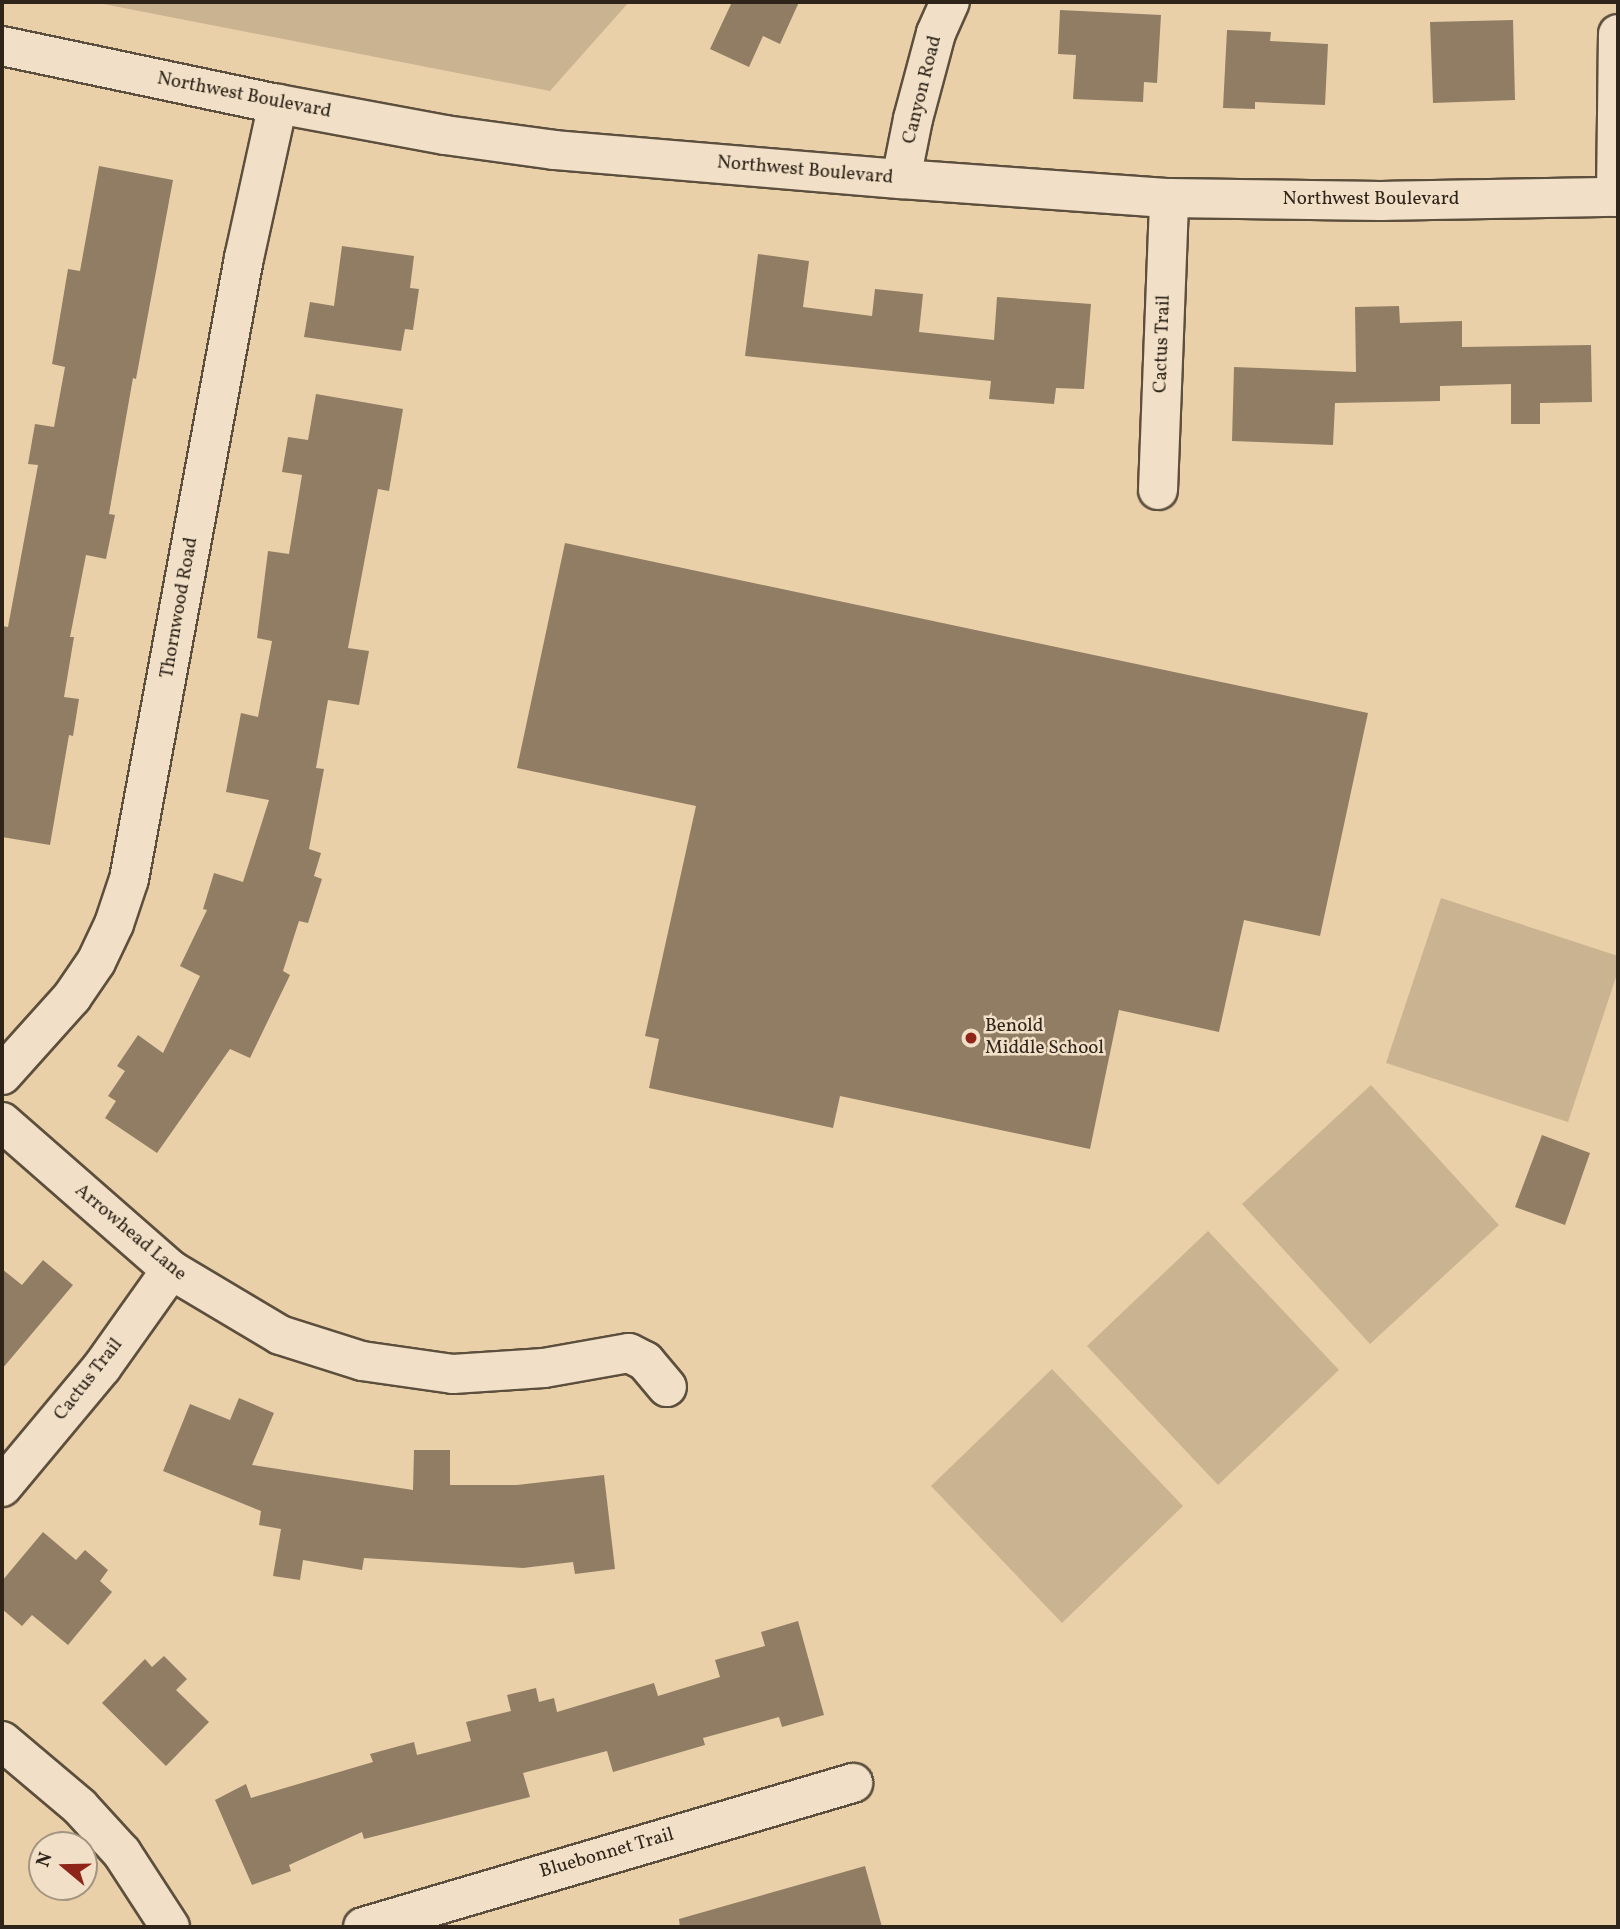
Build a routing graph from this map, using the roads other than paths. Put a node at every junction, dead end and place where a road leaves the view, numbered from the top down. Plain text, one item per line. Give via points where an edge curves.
1 (950, 2) edge
2 (1618, 34) edge
3 (2, 46) edge
4 (278, 104) junction
5 (901, 179) junction
6 (1617, 197) edge
7 (1169, 198) junction
8 (1158, 490) dead end
9 (2, 1075) edge
10 (2, 1122) edge
11 (171, 1270) junction
12 (667, 1387) dead end
13 (2, 1487) edge
14 (2, 1741) edge
15 (853, 1783) dead end
16 (170, 1927) edge
17 (363, 1927) edge

1 - 5 street, Canyon Road via 936,33
2 - 6 street
3 - 4 street, Northwest Boulevard
4 - 5 street, Northwest Boulevard via 515,145
4 - 9 street, Thornwood Road via 244,258 129,879 96,962 72,997
5 - 7 street, Northwest Boulevard
6 - 7 street, Northwest Boulevard
7 - 8 street, Cactus Trail
10 - 11 street, Arrowhead Lane
11 - 12 street, Arrowhead Lane via 280,1335 362,1362 453,1374 544,1368 629,1353 645,1361
11 - 13 street, Cactus Trail via 102,1367
14 - 16 street via 80,1807 122,1853
15 - 17 street, Bluebonnet Trail

